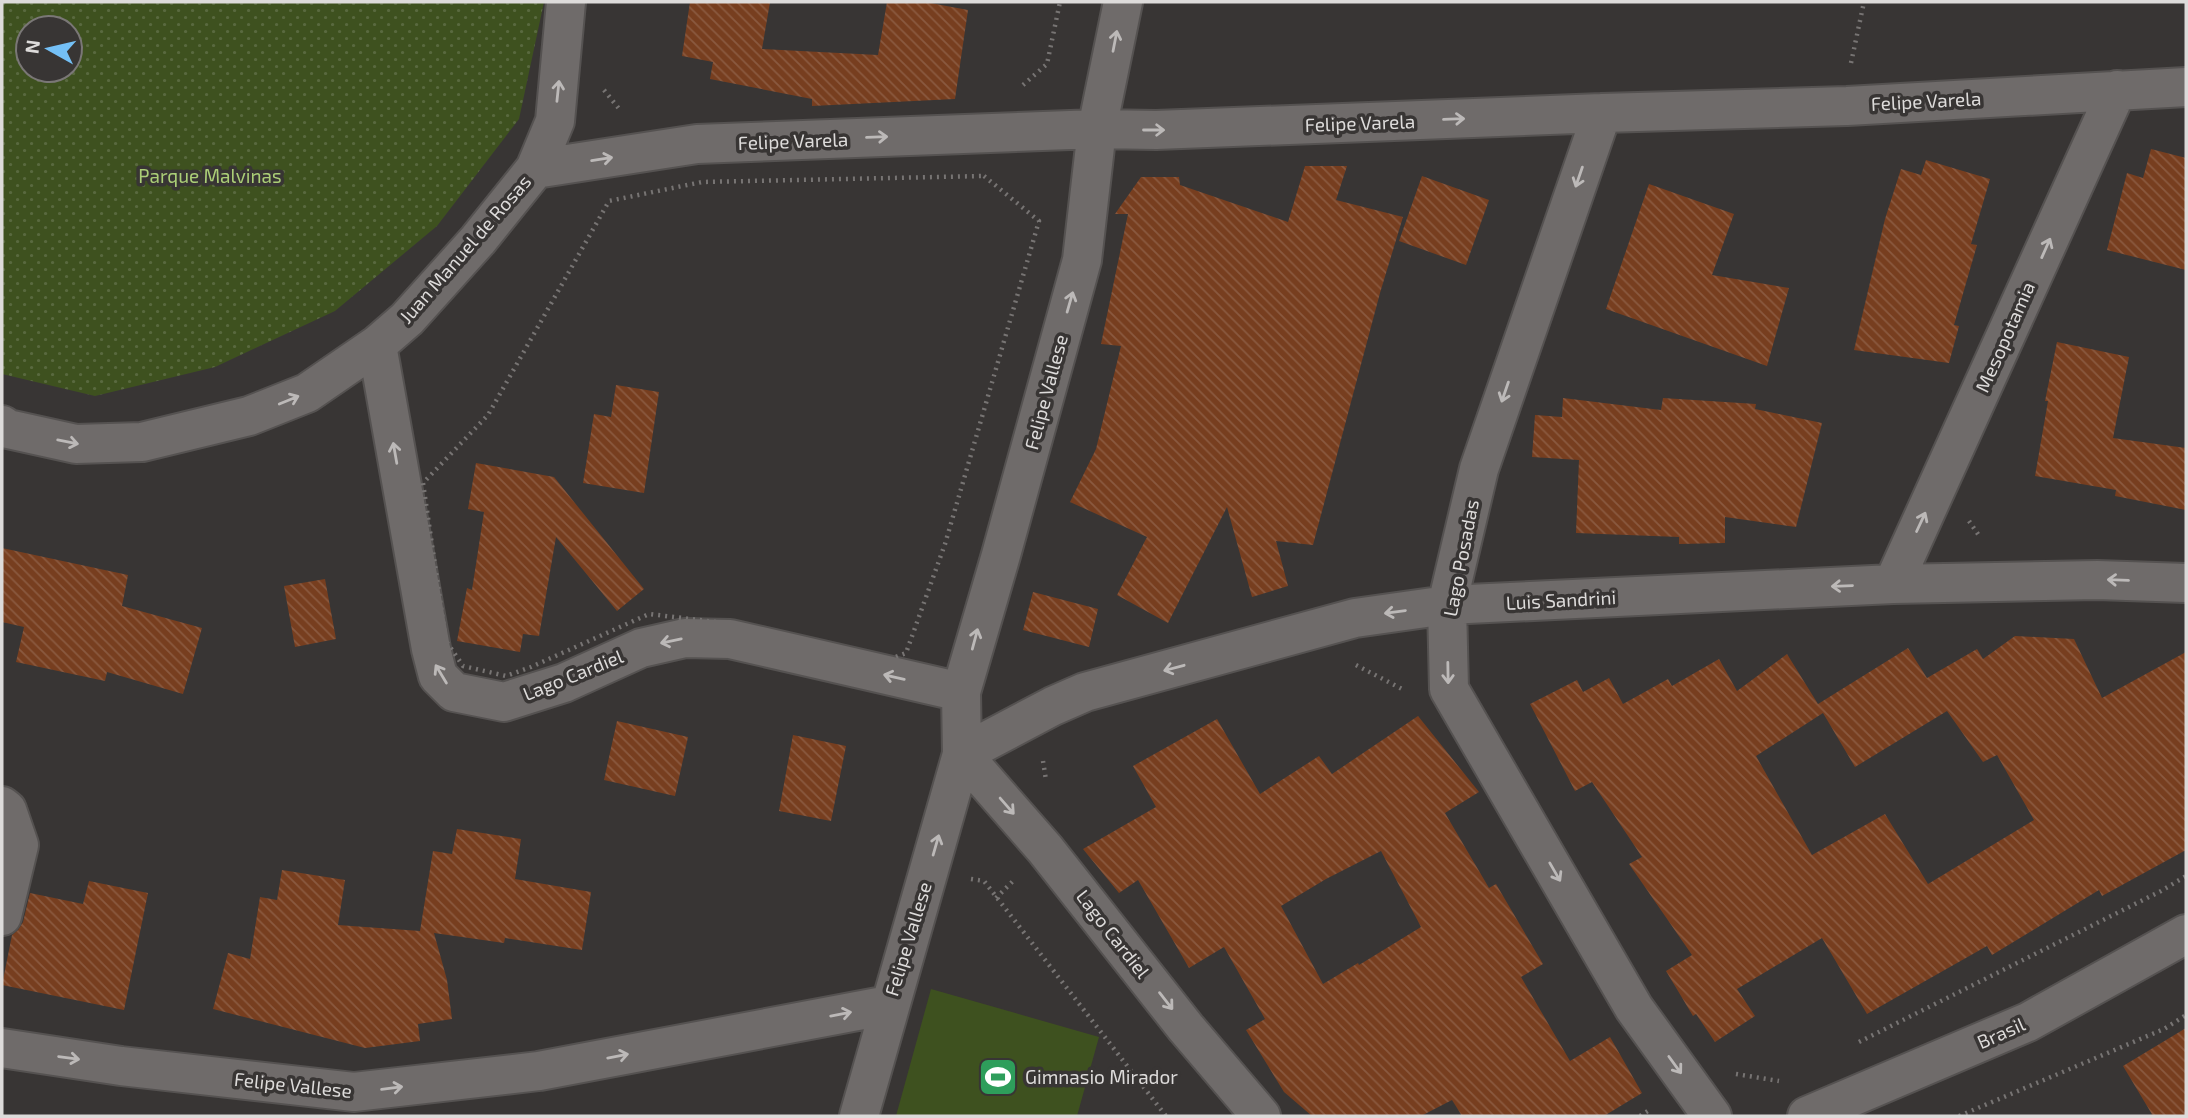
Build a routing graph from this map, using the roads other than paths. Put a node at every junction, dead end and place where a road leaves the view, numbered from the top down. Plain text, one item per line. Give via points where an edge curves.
1 (566, 2) edge
2 (1123, 2) edge
3 (2186, 87) edge
4 (2118, 90) junction
5 (1602, 113) junction
6 (1097, 129) junction
7 (535, 169) junction
8 (377, 345) junction
9 (2, 425) edge
10 (2186, 583) edge
11 (1893, 584) junction
12 (1447, 605) junction
13 (961, 692) junction
14 (962, 754) junction
15 (2, 806) edge
16 (2, 916) edge
17 (2186, 934) edge
18 (889, 1005) junction
19 (2, 1048) edge
20 (859, 1116) edge
21 (1261, 1116) edge
22 (1712, 1116) edge
23 (1807, 1116) edge

7 -> 1 street, Juan Manuel de Rosas via 555,121
6 -> 2 street, Felipe Vallese
3 - 4 street, Felipe Varela
4 - 5 street, Felipe Varela via 1847,106
11 -> 4 street, Mesopotamia
6 -> 5 street, Felipe Varela
5 -> 12 street, Lago Posadas via 1479,469
7 -> 6 street, Felipe Varela via 697,144
13 -> 6 street, Felipe Vallese via 1082,260
7 - 8 street, Juan Manuel de Rosas via 469,250
9 -> 8 street, Juan Manuel de Rosas via 76,444 142,442 250,416 307,393
13 -> 8 street, Lago Cardiel via 730,639 685,638 641,648 564,683 504,702 454,692 438,676 430,649
10 -> 11 street, Luis Sandrini
11 -> 12 street, Luis Sandrini
12 -> 14 street, Luis Sandrini via 1355,618 1085,692
12 -> 22 street, Lago Posadas via 1449,689 1634,1007
13 - 14 street, Felipe Vallese
18 -> 14 street, Felipe Vallese
14 -> 21 street, Lago Cardiel
15 - 16 street via 19,845
17 - 23 street, Brasil via 2028,1022
19 -> 18 street, Felipe Vallese via 354,1092 540,1071
18 - 20 street

